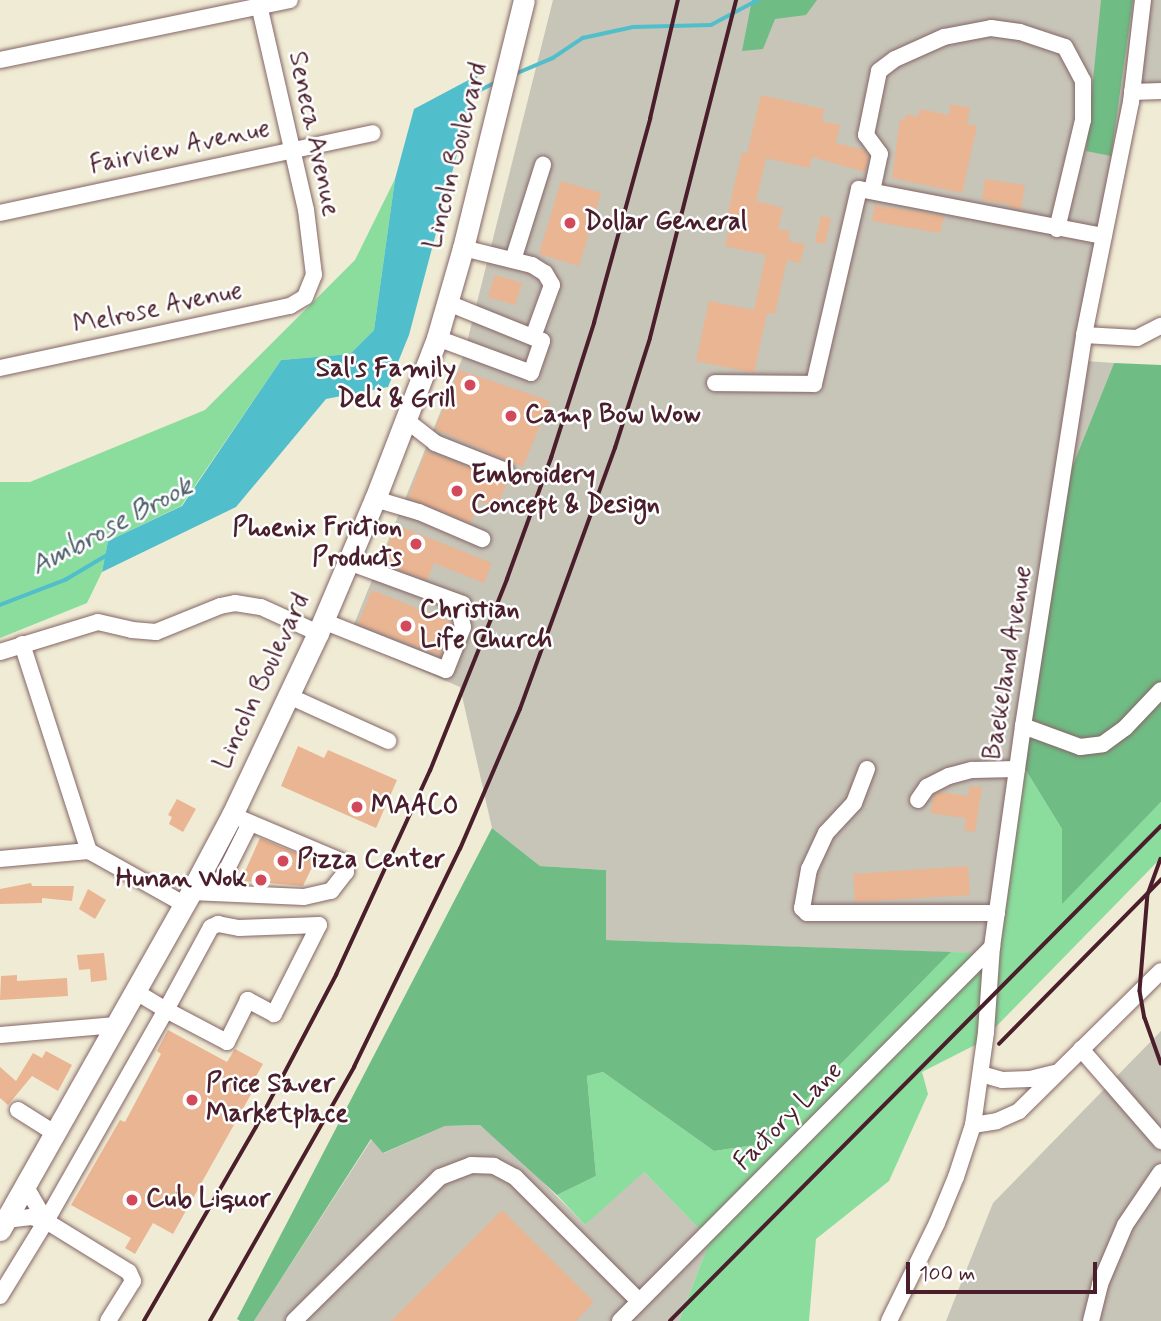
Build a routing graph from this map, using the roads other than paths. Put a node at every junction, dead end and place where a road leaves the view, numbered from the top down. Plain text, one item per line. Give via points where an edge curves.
1 (290, 0) edge
2 (524, 0) edge
3 (1143, 0) edge
4 (259, 4) edge
5 (0, 60) edge
6 (1161, 91) edge
7 (1132, 92) junction
8 (372, 133) dead end
9 (292, 149) junction
10 (542, 165) dead end
11 (872, 191) junction
12 (0, 213) edge
13 (1057, 229) junction
14 (1104, 236) junction
15 (463, 248) junction
16 (513, 260) junction
17 (313, 280) joint
18 (448, 303) junction
19 (1161, 326) edge
20 (1084, 334) junction
21 (533, 337) junction
22 (436, 338) junction
23 (0, 368) edge
24 (715, 383) dead end
25 (406, 419) junction
26 (506, 471) dead end
27 (375, 499) junction
28 (482, 539) dead end
29 (348, 562) junction
30 (321, 627) junction
31 (22, 644) junction
32 (0, 652) edge
33 (1161, 690) edge
34 (289, 696) junction
35 (1023, 726) junction
36 (388, 741) dead end
37 (867, 769) dead end
38 (1017, 769) junction
39 (918, 800) dead end
40 (241, 819) junction
41 (89, 851) junction
42 (0, 859) edge
43 (215, 893) junction
44 (187, 898) junction
45 (998, 914) junction
46 (992, 947) junction
47 (1156, 975) edge
48 (136, 992) junction
49 (1161, 994) edge
50 (166, 1010) junction
51 (117, 1026) junction
52 (0, 1035) edge
53 (1082, 1049) junction
54 (1056, 1072) junction
55 (981, 1074) junction
56 (18, 1110) dead end
57 (973, 1125) junction
58 (56, 1133) junction
59 (1161, 1141) edge
60 (1161, 1172) edge
61 (26, 1187) junction
62 (47, 1221) junction
63 (3, 1225) edge
64 (0, 1296) edge
65 (639, 1301) junction
66 (108, 1321) edge
67 (295, 1321) edge
68 (620, 1321) edge
69 (889, 1321) edge
70 (1091, 1321) edge

1 - 4 street
2 - 15 main road, Lincoln Boulevard
3 - 7 street, Baekeland Avenue
4 - 5 street
4 - 9 street, Seneca Avenue
6 - 7 street
7 - 14 street, Baekeland Avenue
8 - 9 street, Fairview Avenue
9 - 12 street, Fairview Avenue
9 - 17 street, Seneca Avenue via 306,210
10 - 16 street
11 - 13 street
11 - 13 street via 880,154 866,135 879,71 944,37 991,28 1020,32 1065,47 1083,81 1083,120
11 - 24 street via 859,189 814,384
13 - 14 street
14 - 20 street, Baekeland Avenue
15 - 16 street
15 - 18 main road, Lincoln Boulevard
16 - 21 street via 532,265 552,285
17 - 23 street, Melrose Avenue via 305,297 290,306
18 - 21 street
18 - 22 main road, Lincoln Boulevard
19 - 20 street via 1137,338
20 - 35 street, Baekeland Avenue
21 - 22 street via 542,341 531,373
22 - 25 main road, Lincoln Boulevard
25 - 26 street via 435,443
25 - 27 main road, Lincoln Boulevard
27 - 28 street
27 - 29 main road, Lincoln Boulevard
29 - 30 main road, Lincoln Boulevard
29 - 30 street via 463,604 463,627 446,670 359,635
30 - 31 street via 235,603 156,632 98,622
30 - 34 main road, Lincoln Boulevard
31 - 32 street
31 - 41 street
33 - 35 street via 1125,729 1103,744 1080,747
34 - 36 street
34 - 40 main road, Lincoln Boulevard
35 - 38 street, Baekeland Avenue
37 - 45 street via 854,803 826,834 809,869 802,908 807,913
38 - 39 street via 972,770 949,776 927,787
38 - 45 street, Baekeland Avenue
40 - 43 street
40 - 43 street via 341,861 346,872 331,891 304,897
40 - 44 main road, Lincoln Boulevard
41 - 42 street
41 - 44 street
43 - 44 street
44 - 48 main road, Lincoln Boulevard
45 - 46 street, Baekeland Avenue
46 - 55 street, Baekeland Avenue
46 - 65 street, Factory Lane
47 - 49 street
47 - 53 street
48 - 50 street
48 - 51 main road, Lincoln Boulevard
50 - 50 street via 227,1042 248,1000 274,1014 320,925 211,927
50 - 62 street
51 - 52 street
51 - 58 main road, Lincoln Boulevard
53 - 54 street
53 - 59 street
54 - 55 street via 1011,1080
54 - 57 street via 1019,1111
55 - 57 street, Baekeland Avenue
56 - 58 street
57 - 69 street, Baekeland Avenue via 947,1200
58 - 61 main road, Lincoln Boulevard
60 - 70 street via 1125,1225 1100,1284
61 - 62 street
61 - 63 main road, Lincoln Boulevard
62 - 63 street via 31,1217
62 - 64 street
62 - 66 street via 129,1272 133,1281
65 - 67 street via 515,1177 494,1166 471,1165 440,1177
65 - 68 street, Factory Lane

